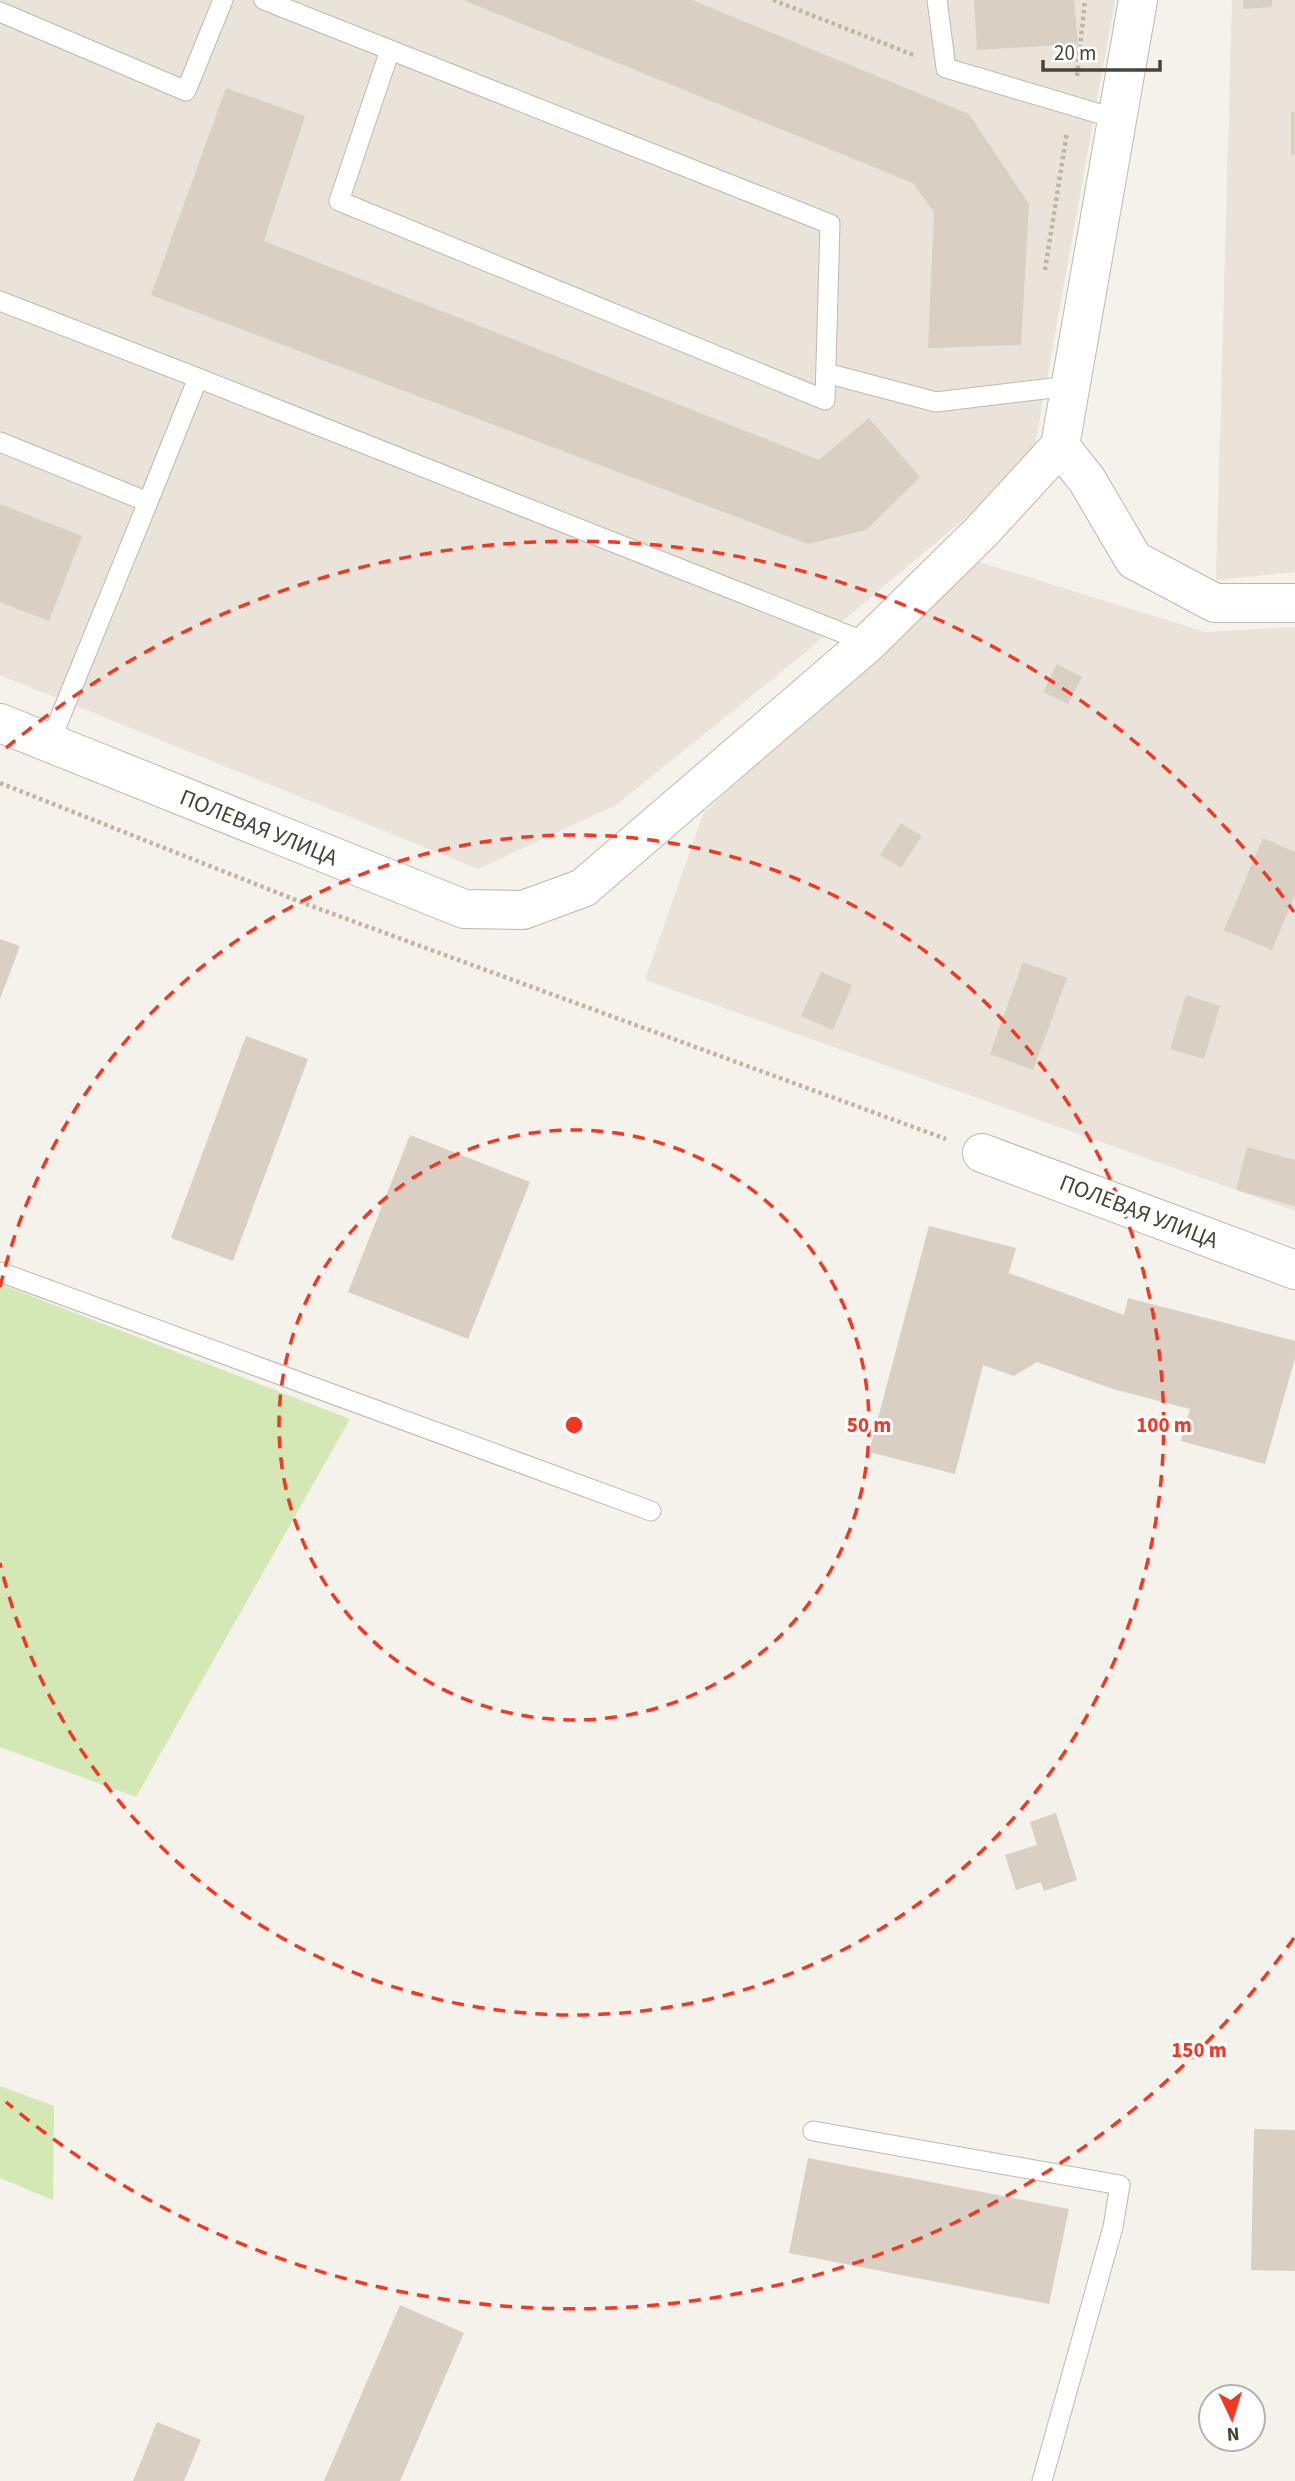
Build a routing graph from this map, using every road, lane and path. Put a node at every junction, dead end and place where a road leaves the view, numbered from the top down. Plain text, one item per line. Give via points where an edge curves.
1 (223, 0) edge
2 (264, 0) edge
3 (773, 0) edge
4 (937, 0) edge
5 (1085, 0) edge
6 (1138, 0) edge
7 (0, 12) edge
8 (390, 50) junction
9 (1080, 60) dead end
10 (946, 68) junction
11 (1071, 106) junction
12 (1117, 119) junction
13 (1045, 270) dead end
14 (0, 301) edge
15 (826, 373) junction
16 (198, 378) junction
17 (1069, 386) junction
18 (0, 442) edge
19 (1060, 446) junction
20 (148, 502) junction
21 (1295, 603) edge
22 (868, 643) junction
23 (0, 723) edge
24 (50, 742) junction
25 (0, 783) edge
26 (982, 1153) joint
27 (1295, 1270) edge
28 (0, 1272) edge
29 (651, 1511) dead end
30 (813, 2131) dead end
31 (1042, 2481) edge

1 - 7 lane via 186,91
2 - 8 lane
3 - 10 path
4 - 10 lane
5 - 9 path
6 - 12 street
8 - 15 lane via 830,224
8 - 15 lane via 339,201 825,400
10 - 11 lane
11 - 12 lane
11 - 13 path
12 - 17 street
14 - 16 lane
15 - 17 lane via 936,402
16 - 20 lane
16 - 22 lane
17 - 19 street
18 - 20 lane
19 - 21 street via 1087,480 1133,560 1215,603
19 - 22 street
20 - 24 lane
22 - 24 street, ПОЛЕВАЯ УЛИЦА via 583,888 523,910 464,909
23 - 24 street, ПОЛЕВАЯ УЛИЦА
25 - 26 path via 306,904
26 - 27 street, ПОЛЕВАЯ УЛИЦА
28 - 29 lane
30 - 31 lane via 1120,2185 1113,2227

